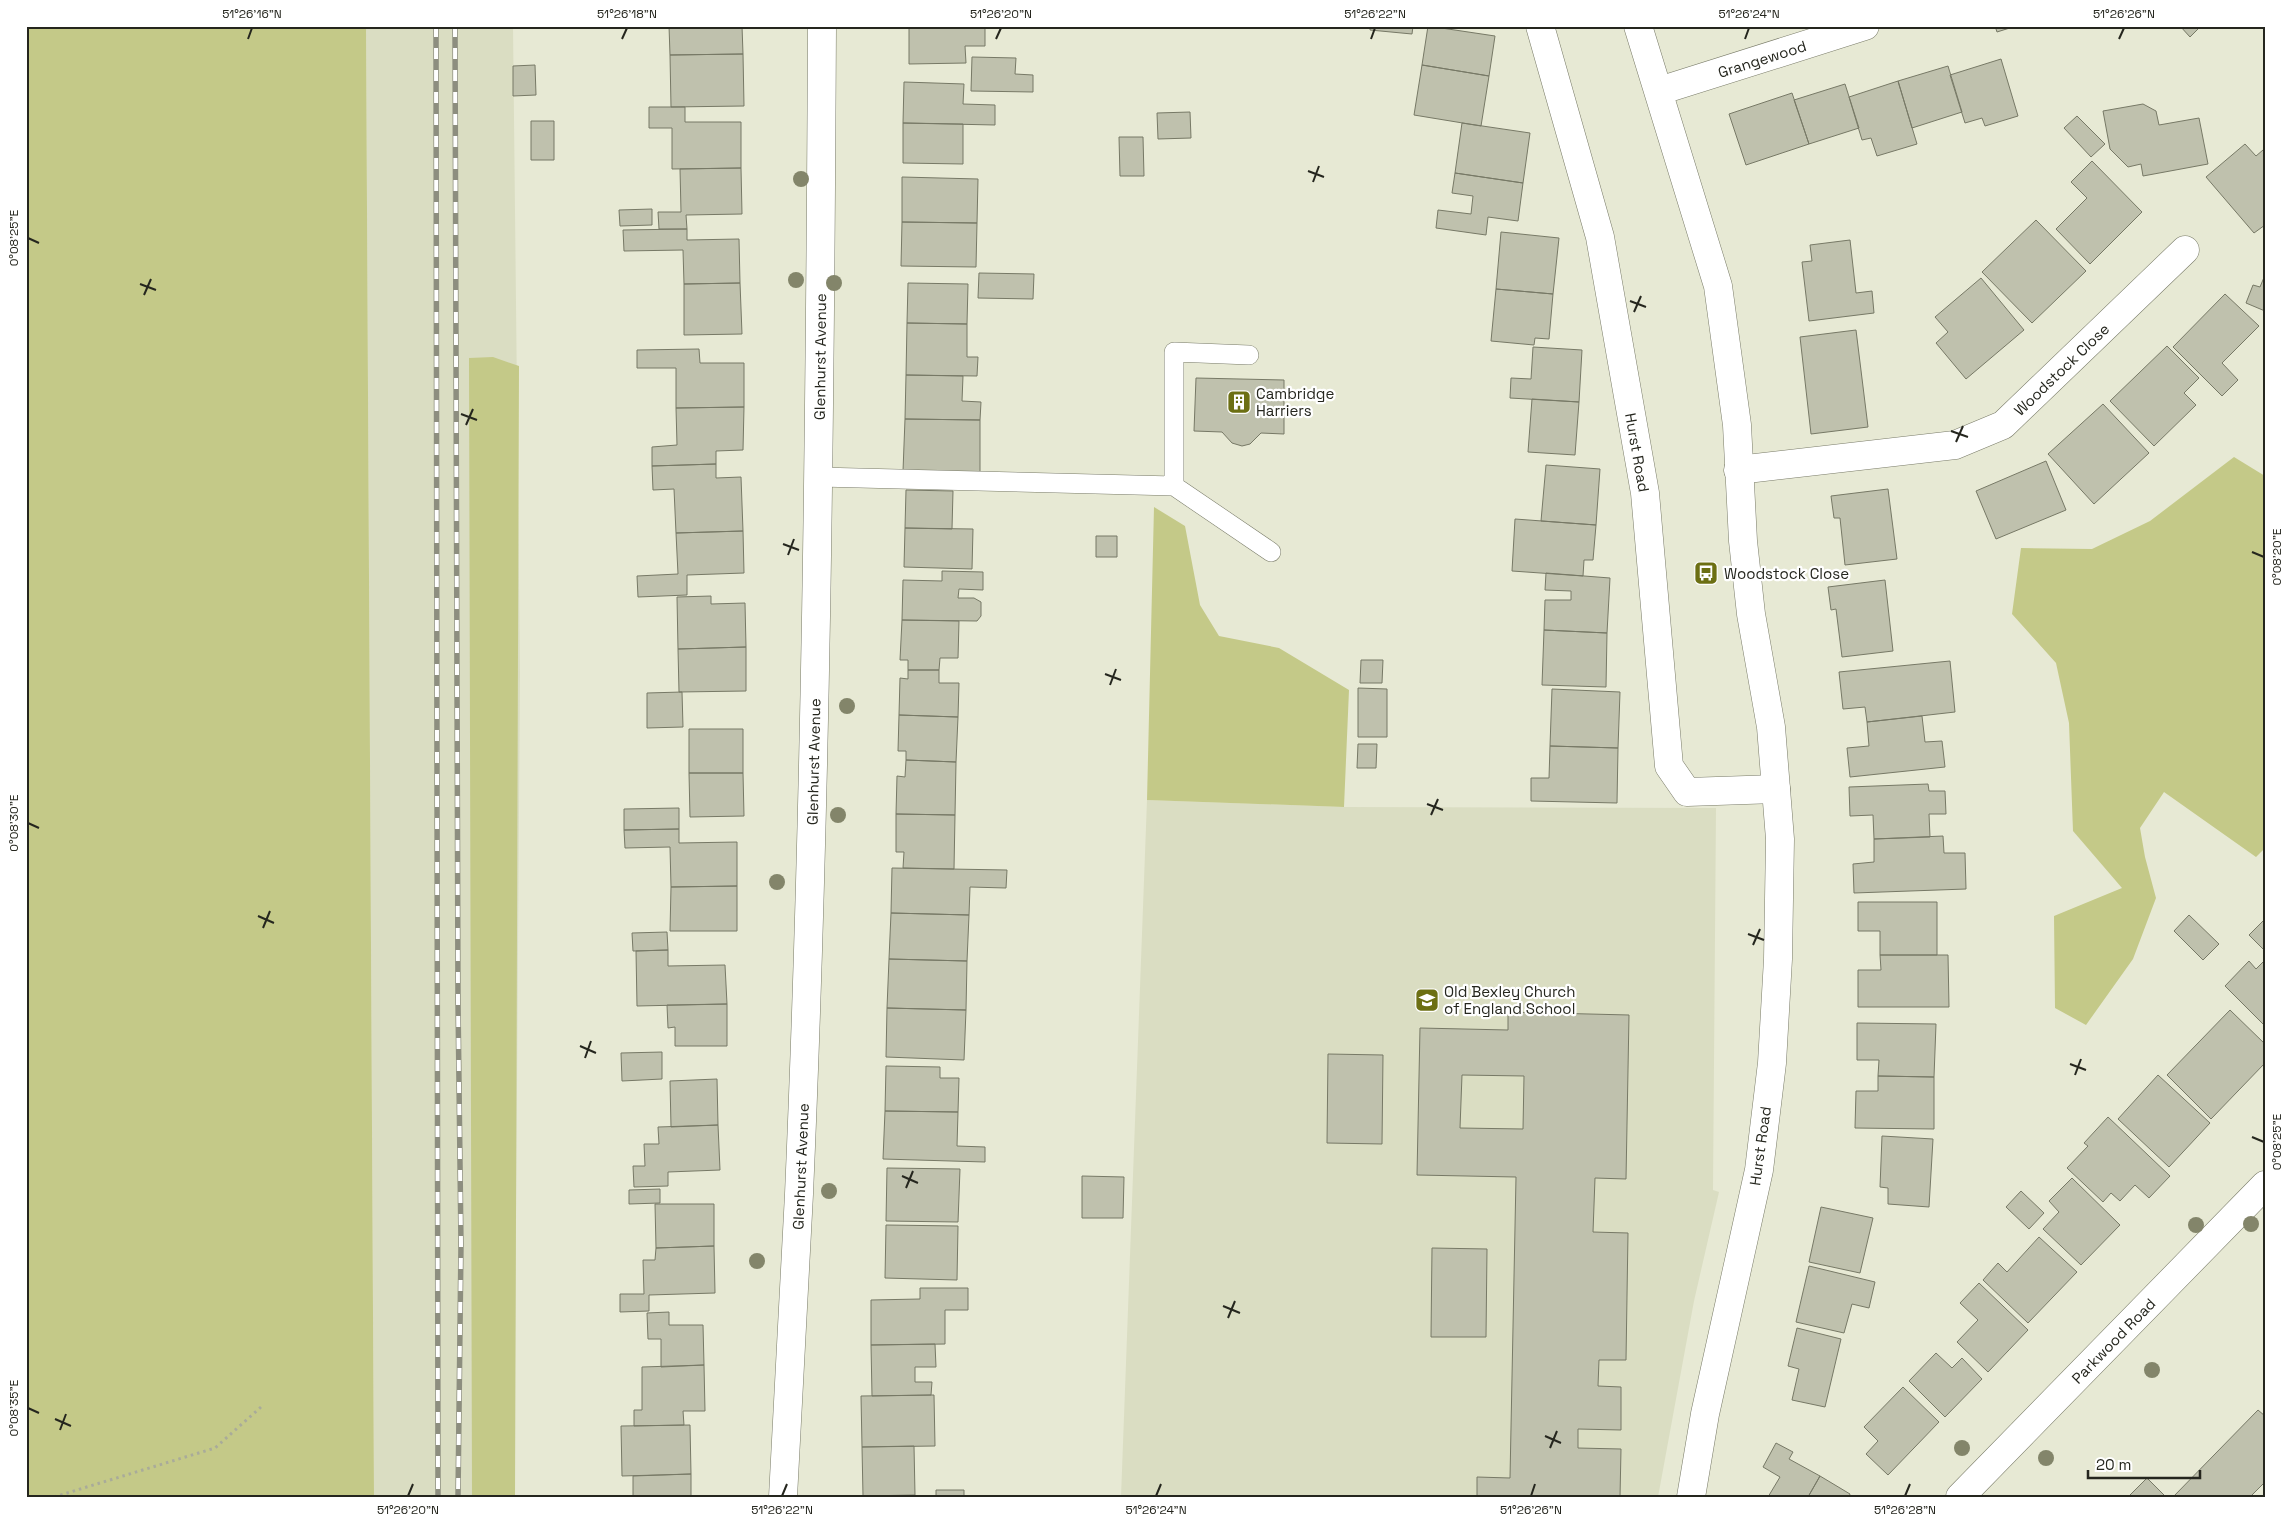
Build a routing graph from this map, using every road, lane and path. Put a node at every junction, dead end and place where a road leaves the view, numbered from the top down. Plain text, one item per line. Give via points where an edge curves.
1 (822, 26) edge
2 (1540, 26) edge
3 (1638, 26) edge
4 (1865, 26) edge
5 (1659, 91) junction
6 (2185, 250) dead end
7 (1249, 355) dead end
8 (1738, 470) junction
9 (819, 477) junction
10 (1174, 486) junction
11 (1271, 552) dead end
12 (1776, 789) junction
13 (2265, 1185) edge
14 (261, 1407) dead end
15 (54, 1497) edge
16 (783, 1497) edge
17 (1691, 1497) edge
18 (1960, 1497) edge

1 - 9 street, Glenhurst Avenue
2 - 12 street, Hurst Road via 1602,247 1645,493 1669,766 1687,792
3 - 5 street, Hurst Road
4 - 5 street, Grangewood
5 - 8 street, Hurst Road via 1718,286 1737,424
6 - 8 street, Woodstock Close via 2003,425 1956,445
7 - 10 lane via 1174,352
8 - 12 street, Hurst Road via 1750,604 1771,727
9 - 10 lane
9 - 16 street, Glenhurst Avenue via 808,939
10 - 11 lane
12 - 17 street, Hurst Road via 1780,840 1772,1064 1759,1170 1705,1414
13 - 18 street, Parkwood Road
14 - 15 path via 215,1448

